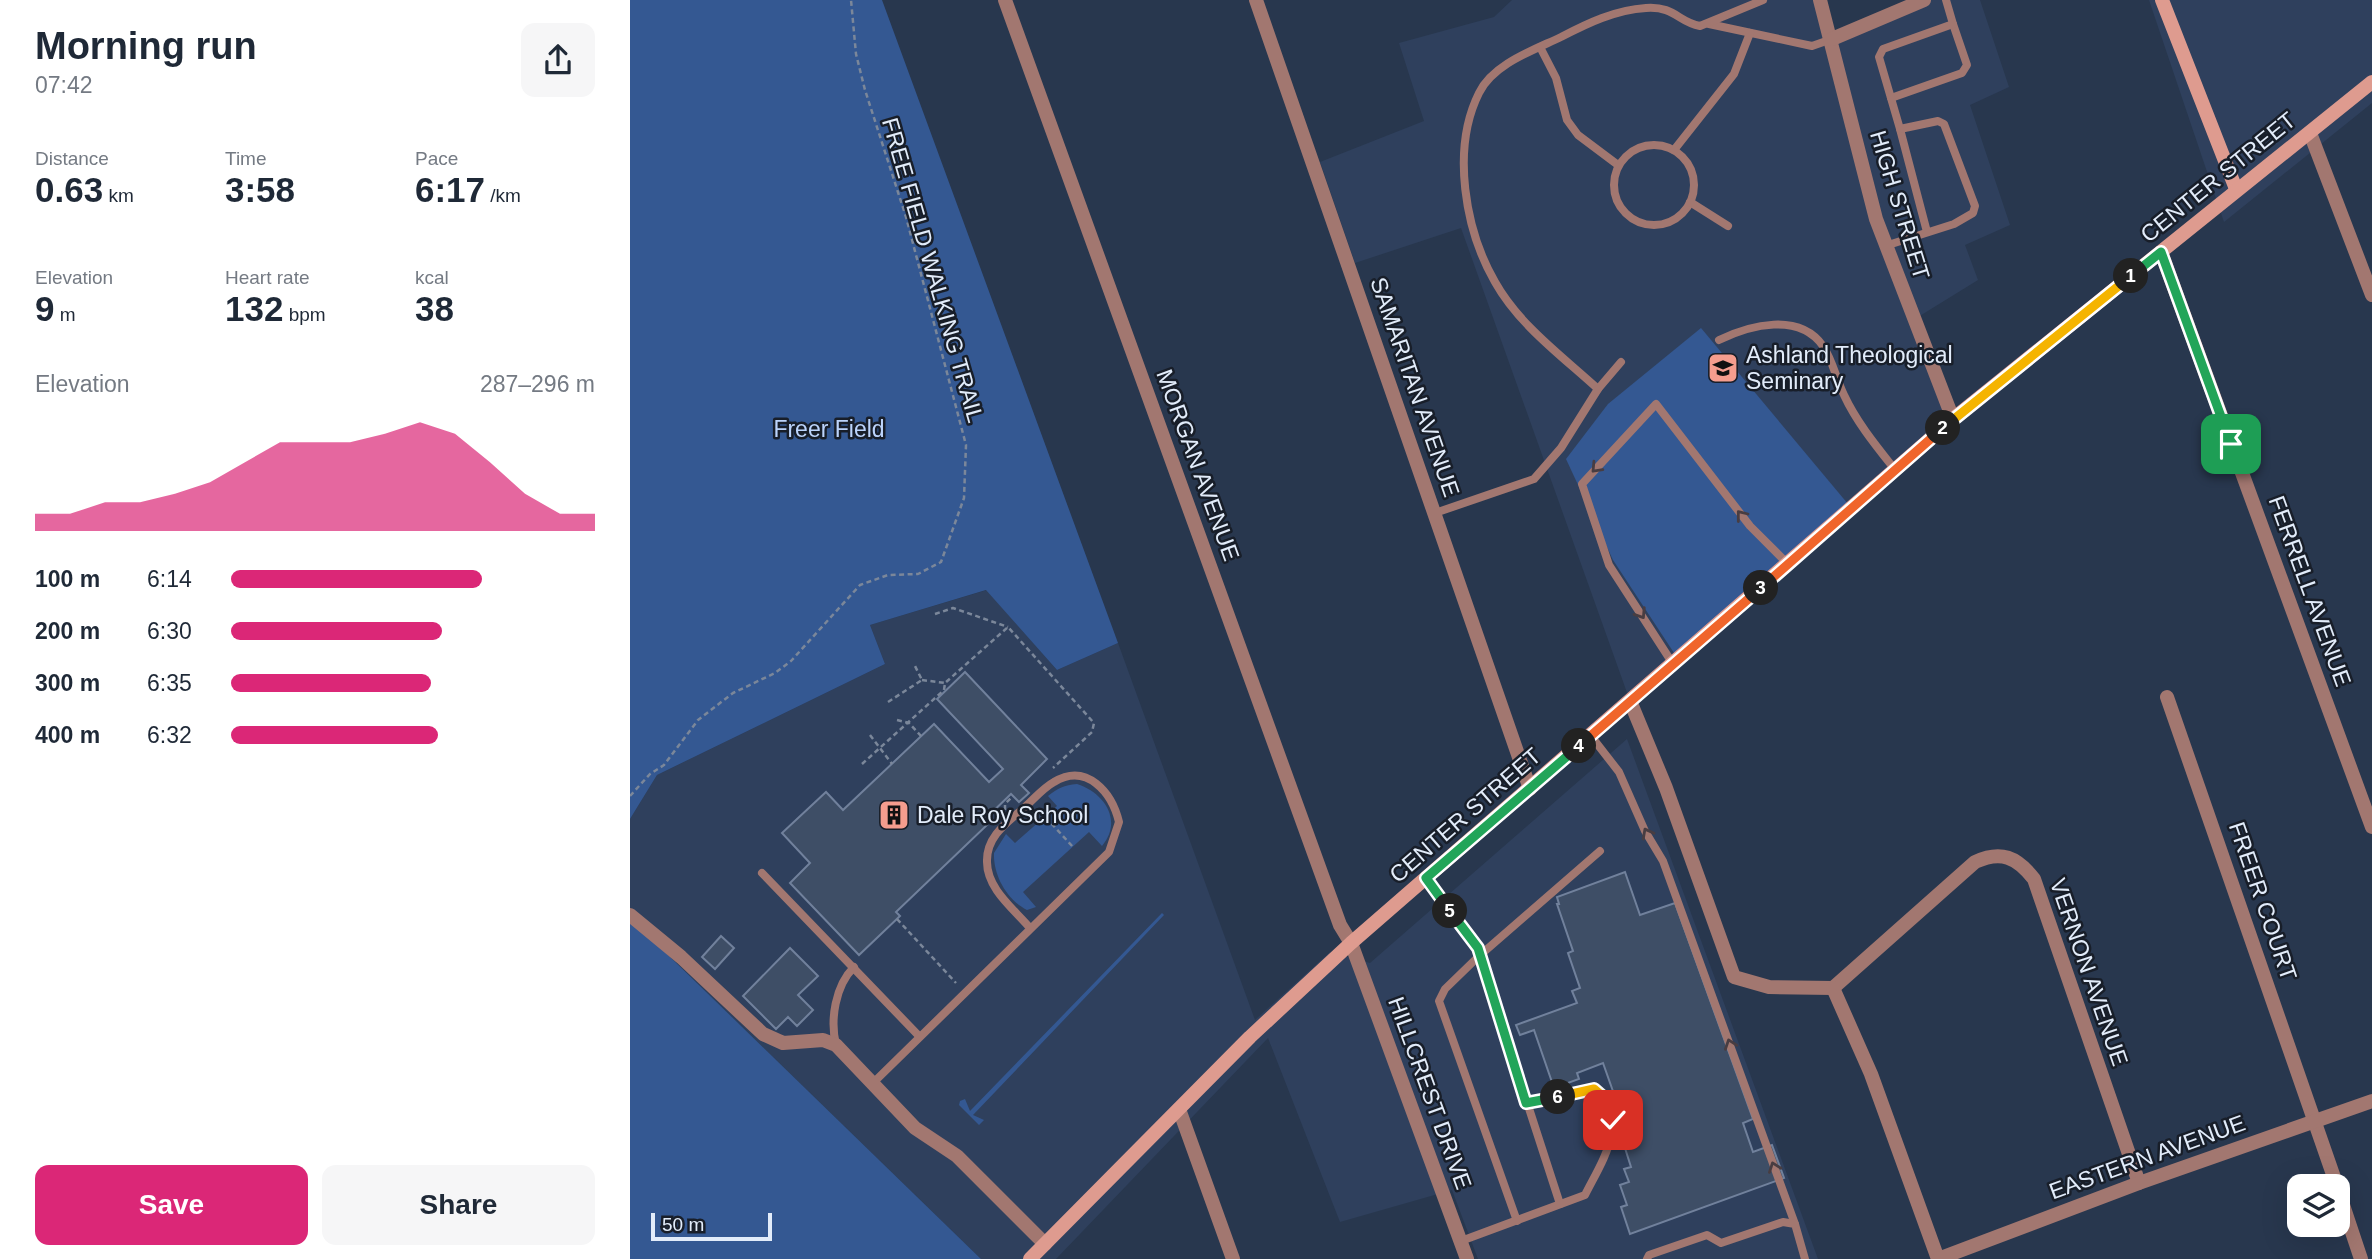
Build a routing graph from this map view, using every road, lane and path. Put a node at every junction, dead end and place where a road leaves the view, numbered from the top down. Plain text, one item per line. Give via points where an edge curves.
1 (851, 0) edge
2 (1005, 0) edge
3 (1256, 0) edge
4 (1763, 0) edge
5 (1820, 0) edge
6 (1924, 0) edge
7 (1946, 0) edge
8 (2162, 0) edge
9 (1708, 24) junction
10 (1953, 24) junction
11 (1750, 33) junction
12 (1832, 39) junction
13 (1540, 47) junction
14 (2372, 82) edge
15 (1891, 98) junction
16 (1900, 129) junction
17 (2310, 133) junction
18 (1674, 150) junction
19 (1618, 165) junction
20 (2236, 189) junction
21 (1690, 202) junction
22 (1728, 226) dead end
23 (1927, 232) junction
24 (1885, 246) junction
25 (2161, 252) junction
26 (2372, 295) edge
27 (1719, 340) dead end
28 (1621, 362) dead end
29 (1598, 389) junction
30 (1953, 419) junction
31 (1896, 471) junction
32 (1435, 513) junction
33 (1788, 565) junction
34 (935, 614) dead end
35 (1007, 627) junction
36 (914, 664) dead end
37 (1673, 664) junction
38 (922, 681) junction
39 (945, 683) junction
40 (2167, 697) dead end
41 (1630, 701) junction
42 (888, 702) dead end
43 (898, 720) dead end
44 (909, 723) junction
45 (870, 735) dead end
46 (921, 736) dead end
47 (1591, 736) junction
48 (879, 750) junction
49 (862, 764) dead end
50 (892, 764) dead end
51 (1044, 776) dead end
52 (1531, 789) junction
53 (630, 796) edge
54 (1013, 796) dead end
55 (1032, 801) junction
56 (1015, 803) dead end
57 (2372, 827) edge
58 (1073, 847) dead end
59 (1601, 851) dead end
60 (762, 873) dead end
61 (1426, 878) junction
62 (630, 915) edge
63 (897, 919) dead end
64 (1030, 928) junction
65 (1350, 943) junction
66 (1478, 957) junction
67 (854, 967) junction
68 (1833, 988) junction
69 (964, 991) junction
70 (918, 1035) junction
71 (836, 1045) junction
72 (873, 1083) junction
73 (2372, 1101) edge
74 (1526, 1103) junction
75 (1179, 1109) junction
76 (2315, 1121) junction
77 (2332, 1174) edge
78 (2139, 1183) junction
79 (1560, 1204) junction
80 (1517, 1220) junction
81 (1795, 1224) junction
82 (2350, 1226) edge
83 (1461, 1241) junction
84 (1045, 1244) junction
85 (1030, 1259) edge
86 (1233, 1259) edge
87 (1467, 1259) edge
88 (1647, 1259) edge
89 (1805, 1259) edge
90 (1938, 1259) edge
91 (2361, 1259) edge

1 - 53 path, FREE FIELD WALKING TRAIL via 865,90 906,217 961,421 967,463 964,498 941,562 918,574 888,575 860,585 790,661 733,693 698,720 664,765
2 - 65 street, MORGAN AVENUE
3 - 32 street, SAMARITAN AVENUE
4 - 9 lane
5 - 12 street, HIGH STREET
6 - 12 street
7 - 10 lane
8 - 20 main road
9 - 11 lane
9 - 13 lane via 1689,24 1672,11 1645,8 1597,19
10 - 15 lane via 1883,49 1879,57
10 - 15 lane via 1967,65 1962,73
11 - 12 lane via 1812,46
11 - 18 lane via 1734,74
12 - 24 street, HIGH STREET
13 - 19 lane via 1556,78 1567,120 1578,135
13 - 29 lane via 1507,64 1479,92 1466,141 1465,201 1475,241 1501,292 1521,320
14 - 17 main road, CENTER STREET
15 - 16 lane
16 - 23 lane
16 - 23 lane via 1938,121 1944,124 1975,206 1973,213 1954,224
17 - 20 main road, CENTER STREET
17 - 26 street
18 - 19 lane via 1644,146 1629,152
18 - 21 lane via 1692,173
19 - 21 lane via 1613,190 1633,220 1657,226 1674,220
20 - 25 main road, CENTER STREET
21 - 22 lane
23 - 24 lane
24 - 30 street, HIGH STREET
25 - 30 main road, CENTER STREET
25 - 57 street, FERRELL AVENUE
27 - 31 lane via 1740,330 1782,324 1812,335 1824,348 1864,429
28 - 29 lane
29 - 32 lane via 1561,448 1534,479
30 - 31 main road, CENTER STREET
31 - 33 main road, CENTER STREET
32 - 52 street, SAMARITAN AVENUE
33 - 37 main road, CENTER STREET
33 -> 37 lane via 1750,526 1656,404 1582,484 1609,565
34 - 35 path via 953,608
35 - 39 path
35 - 51 path via 1094,723 1092,732
36 - 38 path
37 - 41 main road, CENTER STREET
38 - 39 path
38 - 42 path
39 - 44 path via 944,690
40 - 76 street, FREER COURT
41 - 47 main road, CENTER STREET
41 - 68 street via 1734,977 1769,987
43 - 44 path
44 - 46 path
44 - 48 path
45 - 48 path
47 - 52 main road, CENTER STREET
81 -> 47 lane via 1663,861 1619,772
48 - 49 path
48 - 50 path
52 - 61 main road, CENTER STREET
54 - 56 path via 1005,804 1006,812
55 - 58 path
55 - 64 lane via 996,832 987,862 995,888
55 - 64 lane via 1054,782 1082,778 1108,792 1119,822 1109,852
59 - 66 lane
60 - 67 lane
61 - 65 main road, CENTER STREET
61 - 66 lane via 1473,939
62 - 71 street via 763,1034 783,1043 823,1040
63 - 69 path
64 - 69 lane
65 - 75 main road, CENTER STREET
65 - 83 street, HILLCREST DRIVE
66 - 74 lane
66 - 80 lane via 1438,1000
67 - 70 lane
67 - 71 lane via 839,991
68 - 78 street, VERNON AVENUE via 1975,862 2000,855 2017,860 2034,879
68 - 90 street via 1871,1074
69 - 70 lane
70 - 72 lane
71 - 72 street
72 - 84 street via 915,1128 957,1156
73 - 76 street, EASTERN AVENUE
74 - 79 lane
74 - 79 lane via 1594,1089 1613,1120 1612,1139 1585,1195
75 - 84 main road, CENTER STREET
75 - 86 street
76 - 77 street, FREER COURT
76 - 78 street, EASTERN AVENUE
78 - 90 street, EASTERN AVENUE
79 - 80 lane
80 - 83 lane
81 - 88 lane via 1783,1222 1721,1243 1707,1235
81 - 89 lane
82 - 91 street, FREER COURT
83 - 87 street, HILLCREST DRIVE
84 - 85 main road, CENTER STREET

